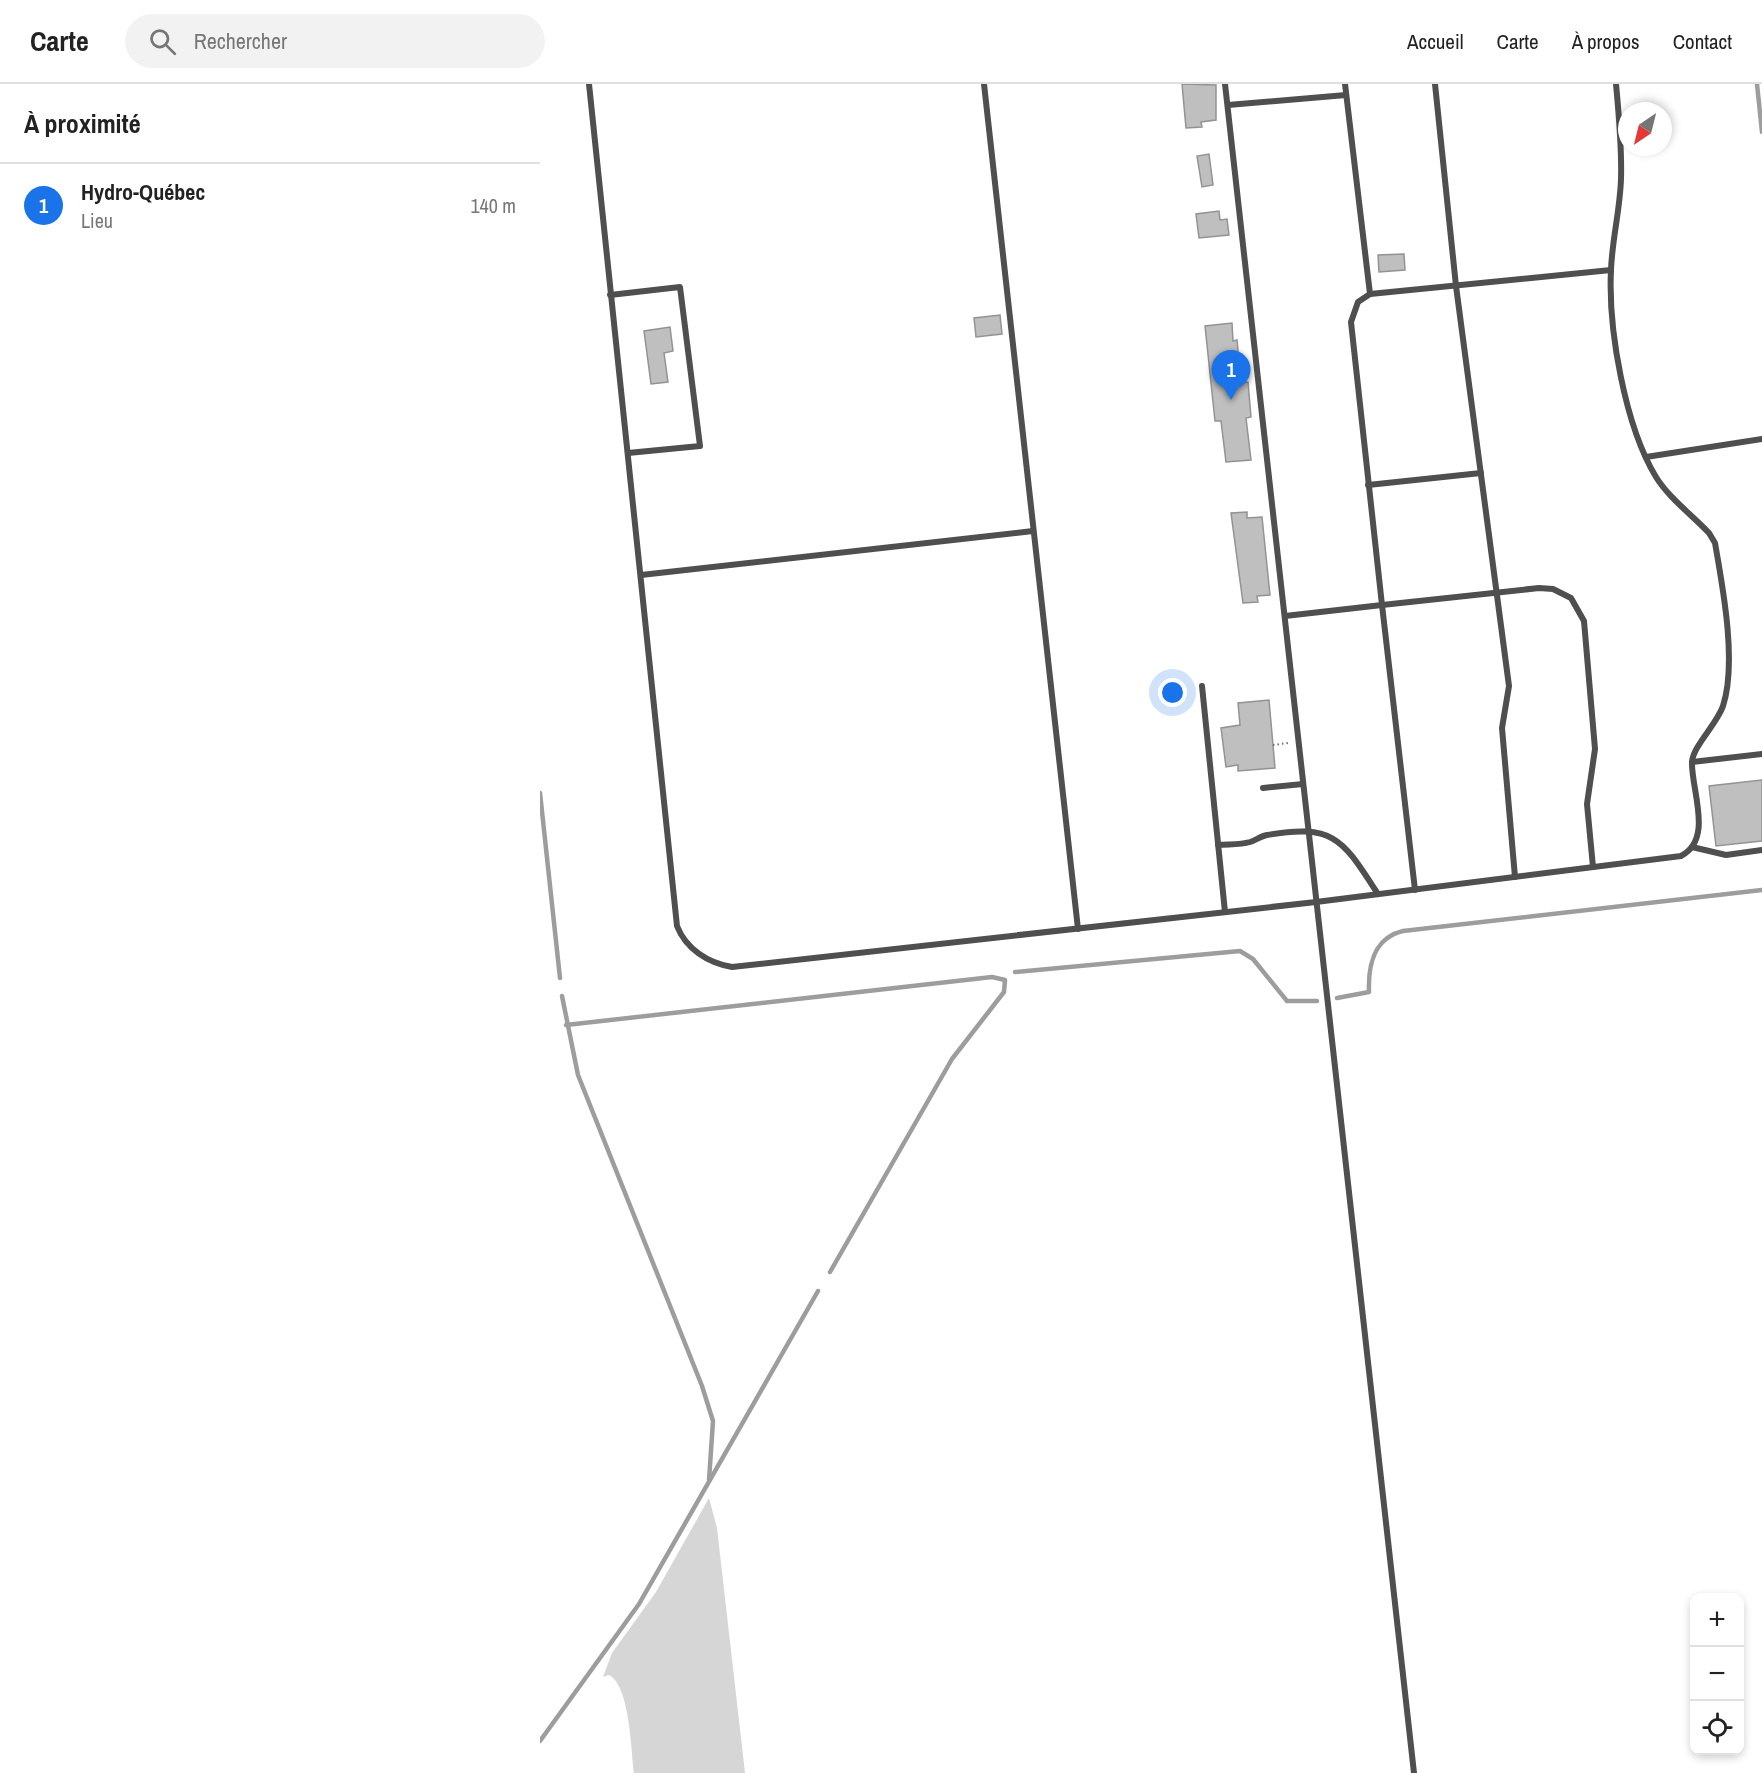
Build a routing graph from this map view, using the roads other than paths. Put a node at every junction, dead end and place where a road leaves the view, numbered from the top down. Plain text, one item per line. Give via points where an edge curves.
1 (589, 84) edge
2 (984, 84) edge
3 (1225, 84) edge
4 (1345, 84) edge
5 (1434, 84) edge
6 (1616, 84) edge
7 (1346, 95) junction
8 (1228, 105) junction
9 (1611, 270) junction
10 (1456, 285) junction
11 (1370, 294) junction
12 (610, 295) junction
13 (1762, 439) edge
14 (627, 453) junction
15 (1646, 457) junction
16 (1480, 473) junction
17 (1368, 485) junction
18 (1033, 531) junction
19 (641, 575) junction
20 (1496, 594) junction
21 (1382, 605) junction
22 (1285, 616) junction
23 (1203, 686) dead end
24 (1762, 754) edge
25 (1692, 762) junction
26 (1303, 784) junction
27 (1263, 788) dead end
28 (1308, 832) junction
29 (1218, 845) junction
30 (1692, 847) junction
31 (1762, 850) edge
32 (1593, 867) junction
33 (1515, 877) junction
34 (1415, 890) junction
35 (1378, 894) junction
36 (1316, 902) junction
37 (1225, 912) junction
38 (1078, 929) junction
39 (1414, 1773) edge

1 - 12 lane
2 - 18 lane
3 - 8 lane
4 - 7 lane
5 - 10 lane
6 - 9 lane via 1621,182
7 - 8 lane
7 - 11 lane
8 - 22 lane
9 - 10 lane
9 - 15 lane via 1617,363
10 - 11 lane
10 - 16 lane
11 - 17 lane via 1358,302 1351,322
12 - 14 lane
12 - 14 lane via 680,287 700,446
13 - 15 lane
14 - 19 lane
15 - 25 lane via 1665,489 1709,533 1718,560 1730,666 1727,691 1722,709
16 - 17 lane
16 - 20 lane
17 - 21 lane
18 - 19 lane
18 - 38 lane
19 - 38 lane via 677,926 691,947 718,964 732,967
20 - 21 lane
20 - 32 lane via 1552,589 1571,598 1584,621 1595,749 1587,804
20 - 33 lane via 1509,686 1502,728
21 - 22 lane
21 - 34 lane
22 - 26 lane
23 - 29 lane
24 - 25 lane
25 - 30 lane via 1699,825
26 - 27 lane
26 - 28 lane
28 - 29 lane via 1265,835 1243,844
28 - 35 lane via 1328,834 1338,841
28 - 36 lane
29 - 37 lane
30 - 31 lane via 1726,855
30 - 32 lane via 1681,856
32 - 33 lane
33 - 34 lane
34 - 35 lane
35 - 36 lane
36 - 37 lane
36 - 39 lane
37 - 38 lane

